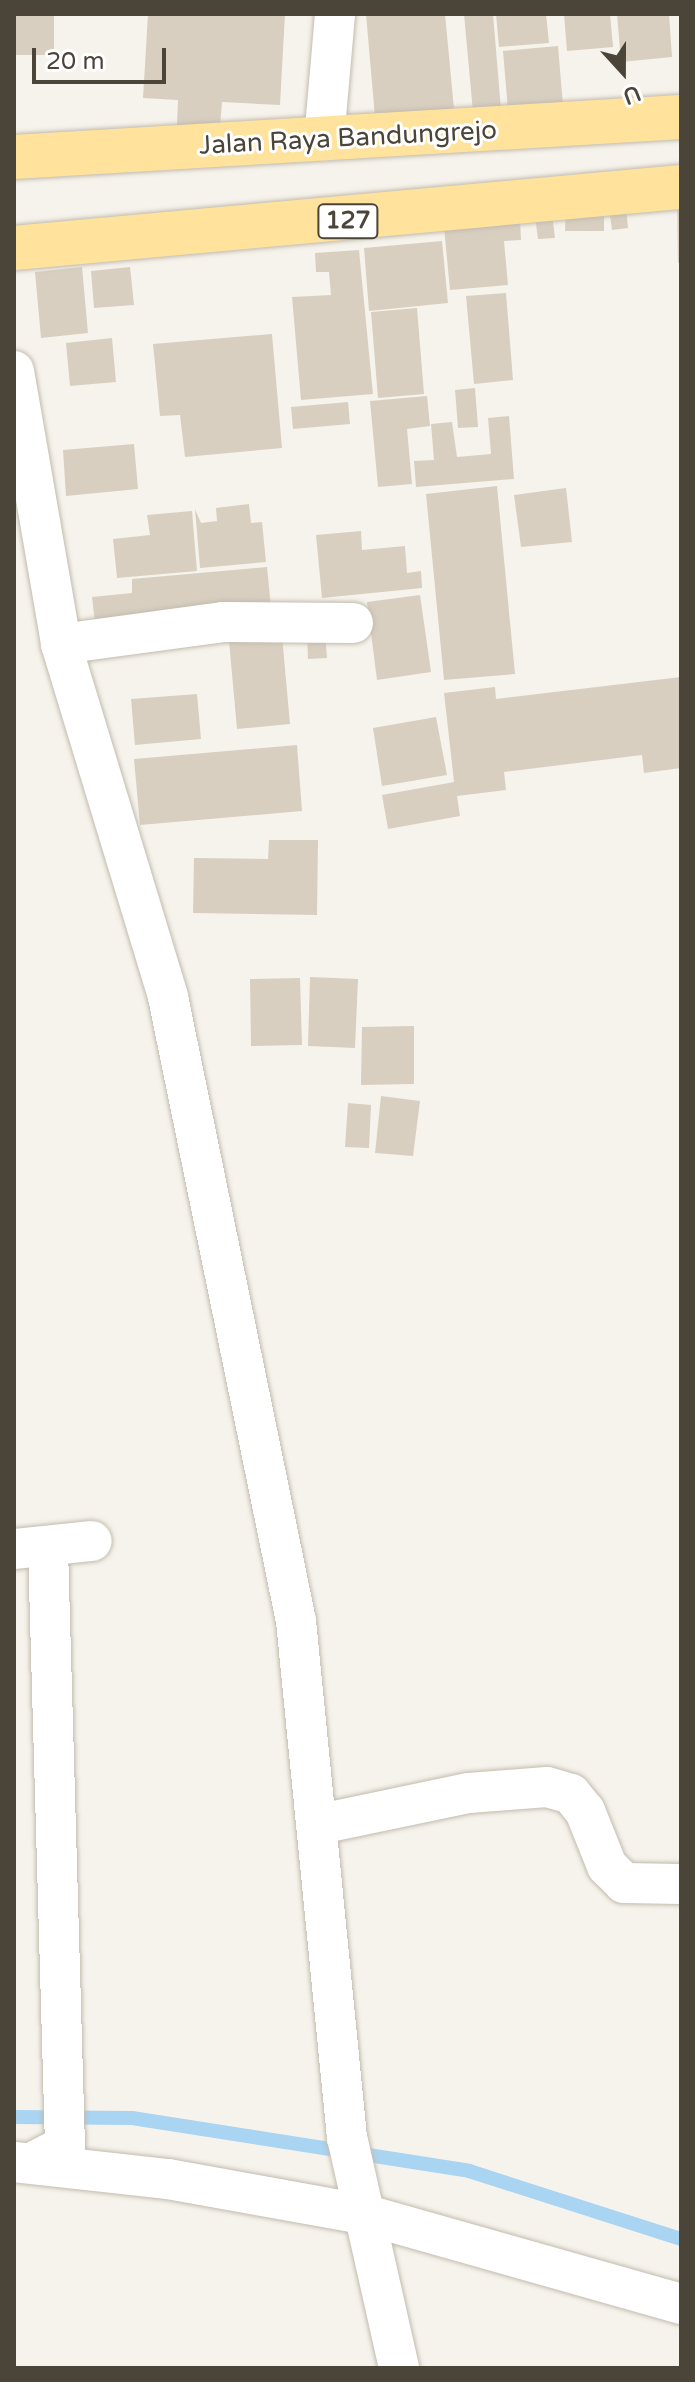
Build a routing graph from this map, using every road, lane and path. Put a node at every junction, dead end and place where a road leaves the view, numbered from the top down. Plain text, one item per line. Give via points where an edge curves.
1 (335, 14) edge
2 (681, 117) edge
3 (324, 140) junction
4 (14, 157) edge
5 (681, 187) edge
6 (14, 248) edge
7 (14, 371) edge
8 (353, 623) dead end
9 (61, 644) junction
10 (92, 1541) dead end
11 (31, 1549) edge
12 (320, 1824) junction
13 (681, 1884) edge
14 (37, 2157) edge
15 (363, 2214) junction
16 (681, 2304) edge
17 (399, 2368) edge

1 - 3 street
2 - 3 main road, Jalan Raya Bandungrejo
3 - 4 main road, Jalan Raya Bandungrejo
5 - 6 main road, 127
7 - 9 street
8 - 9 street via 223,622
9 - 12 street via 168,997 219,1221 296,1621
10 - 11 street
11 - 14 street via 65,2104
12 - 13 street via 469,1793 555,1789 585,1811 614,1876 636,1885
12 - 15 street via 350,2156
14 - 15 street
15 - 16 street
15 - 17 street

